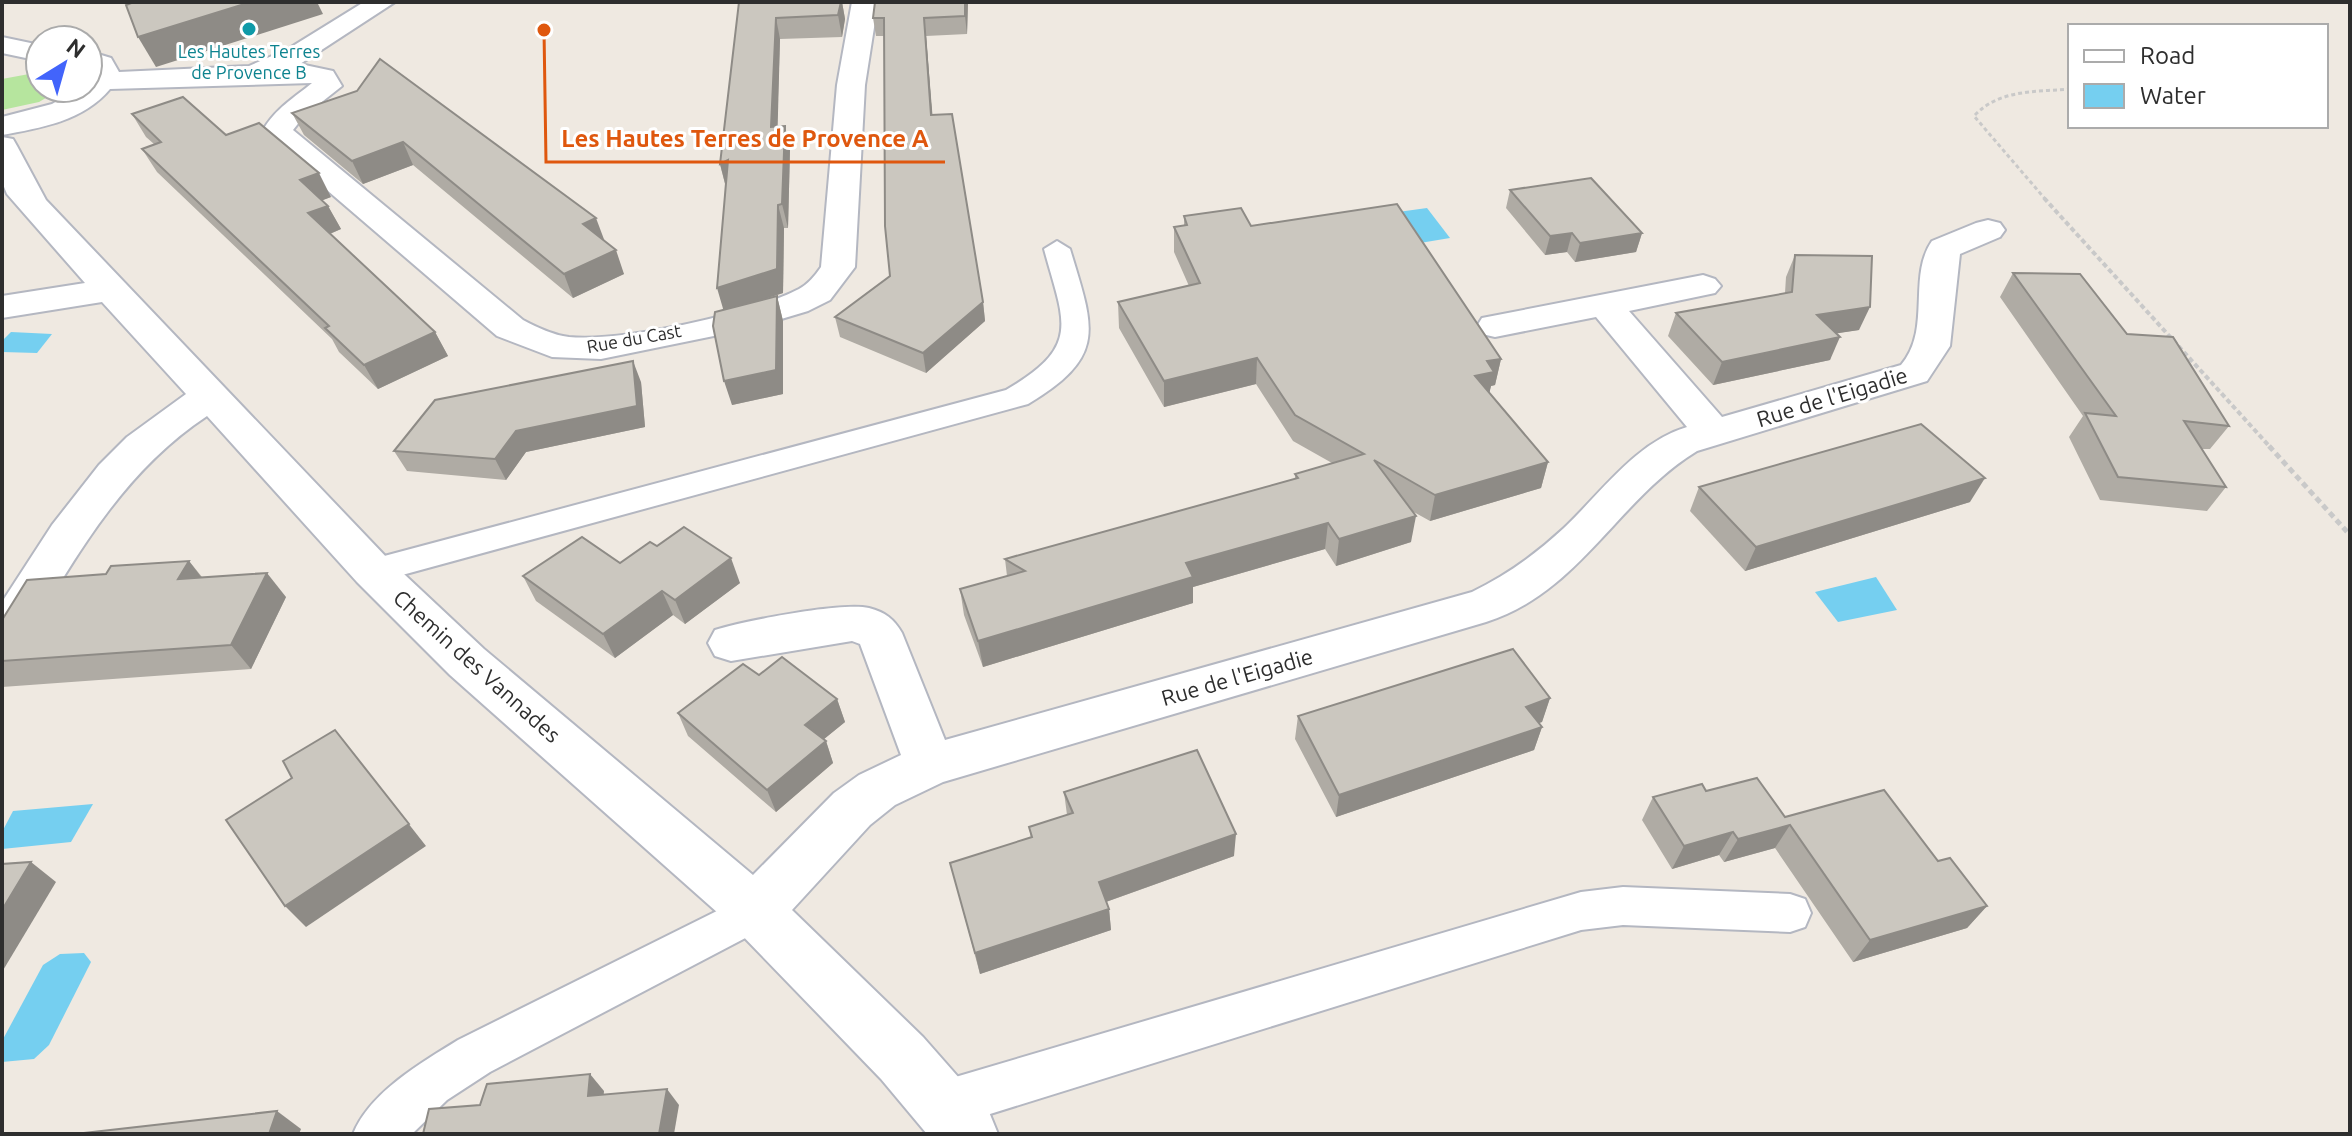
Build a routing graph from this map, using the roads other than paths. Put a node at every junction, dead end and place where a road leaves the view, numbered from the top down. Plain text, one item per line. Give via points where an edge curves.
1 (382, 2) edge
2 (864, 5) edge
3 (893, 6) edge
4 (836, 9) edge
5 (2, 45) edge
6 (24, 51) edge
7 (24, 59) edge
8 (2, 64) edge
9 (104, 70) edge
10 (235, 75) junction
11 (68, 104) edge
12 (48, 114) junction
13 (2, 126) edge
14 (8, 159) edge
15 (1988, 230) dead end
16 (1057, 249) dead end
17 (1703, 286) dead end
18 (110, 290) junction
19 (1605, 306) junction
20 (2, 307) edge
21 (1495, 326) dead end
22 (209, 397) junction
23 (1714, 433) junction
24 (373, 571) junction
25 (2, 640) edge
26 (731, 643) dead end
27 (930, 765) junction
28 (755, 911) junction
29 (1790, 913) dead end
30 (955, 1119) edge
31 (377, 1134) edge

1 - 10 street via 298,55
2 - 3 street
2 - 4 street
2 - 10 street, Rue du Cast via 851,85 838,267 817,293 788,305 627,344 579,349 547,345 510,328 282,136 281,123 328,86 323,77 308,72
5 - 6 street
7 - 8 street
9 - 10 street
11 - 12 street
12 - 13 street
12 - 14 street, Chemin des Vannades
14 - 18 street, Chemin des Vannades via 26,198
15 - 23 street, Rue de l'Eigadie via 1944,248 1934,346 1914,373
16 - 24 lane via 1078,329 1075,348 1053,375 1017,397
17 - 19 street
18 - 20 street
18 - 22 street, Chemin des Vannades
19 - 21 street
19 - 23 street
22 - 24 street, Chemin des Vannades
22 - 25 street via 159,428 111,474
23 - 27 street, Rue de l'Eigadie via 1661,455 1544,573 1517,593
24 - 28 street, Chemin des Vannades via 467,662
26 - 27 street via 866,625 879,633
27 - 28 street, Rue de l'Eigadie via 877,790 852,809
28 - 30 street, Chemin des Vannades via 902,1058
28 - 31 lane via 474,1056 431,1084
29 - 30 lane via 1623,906 1581,911

